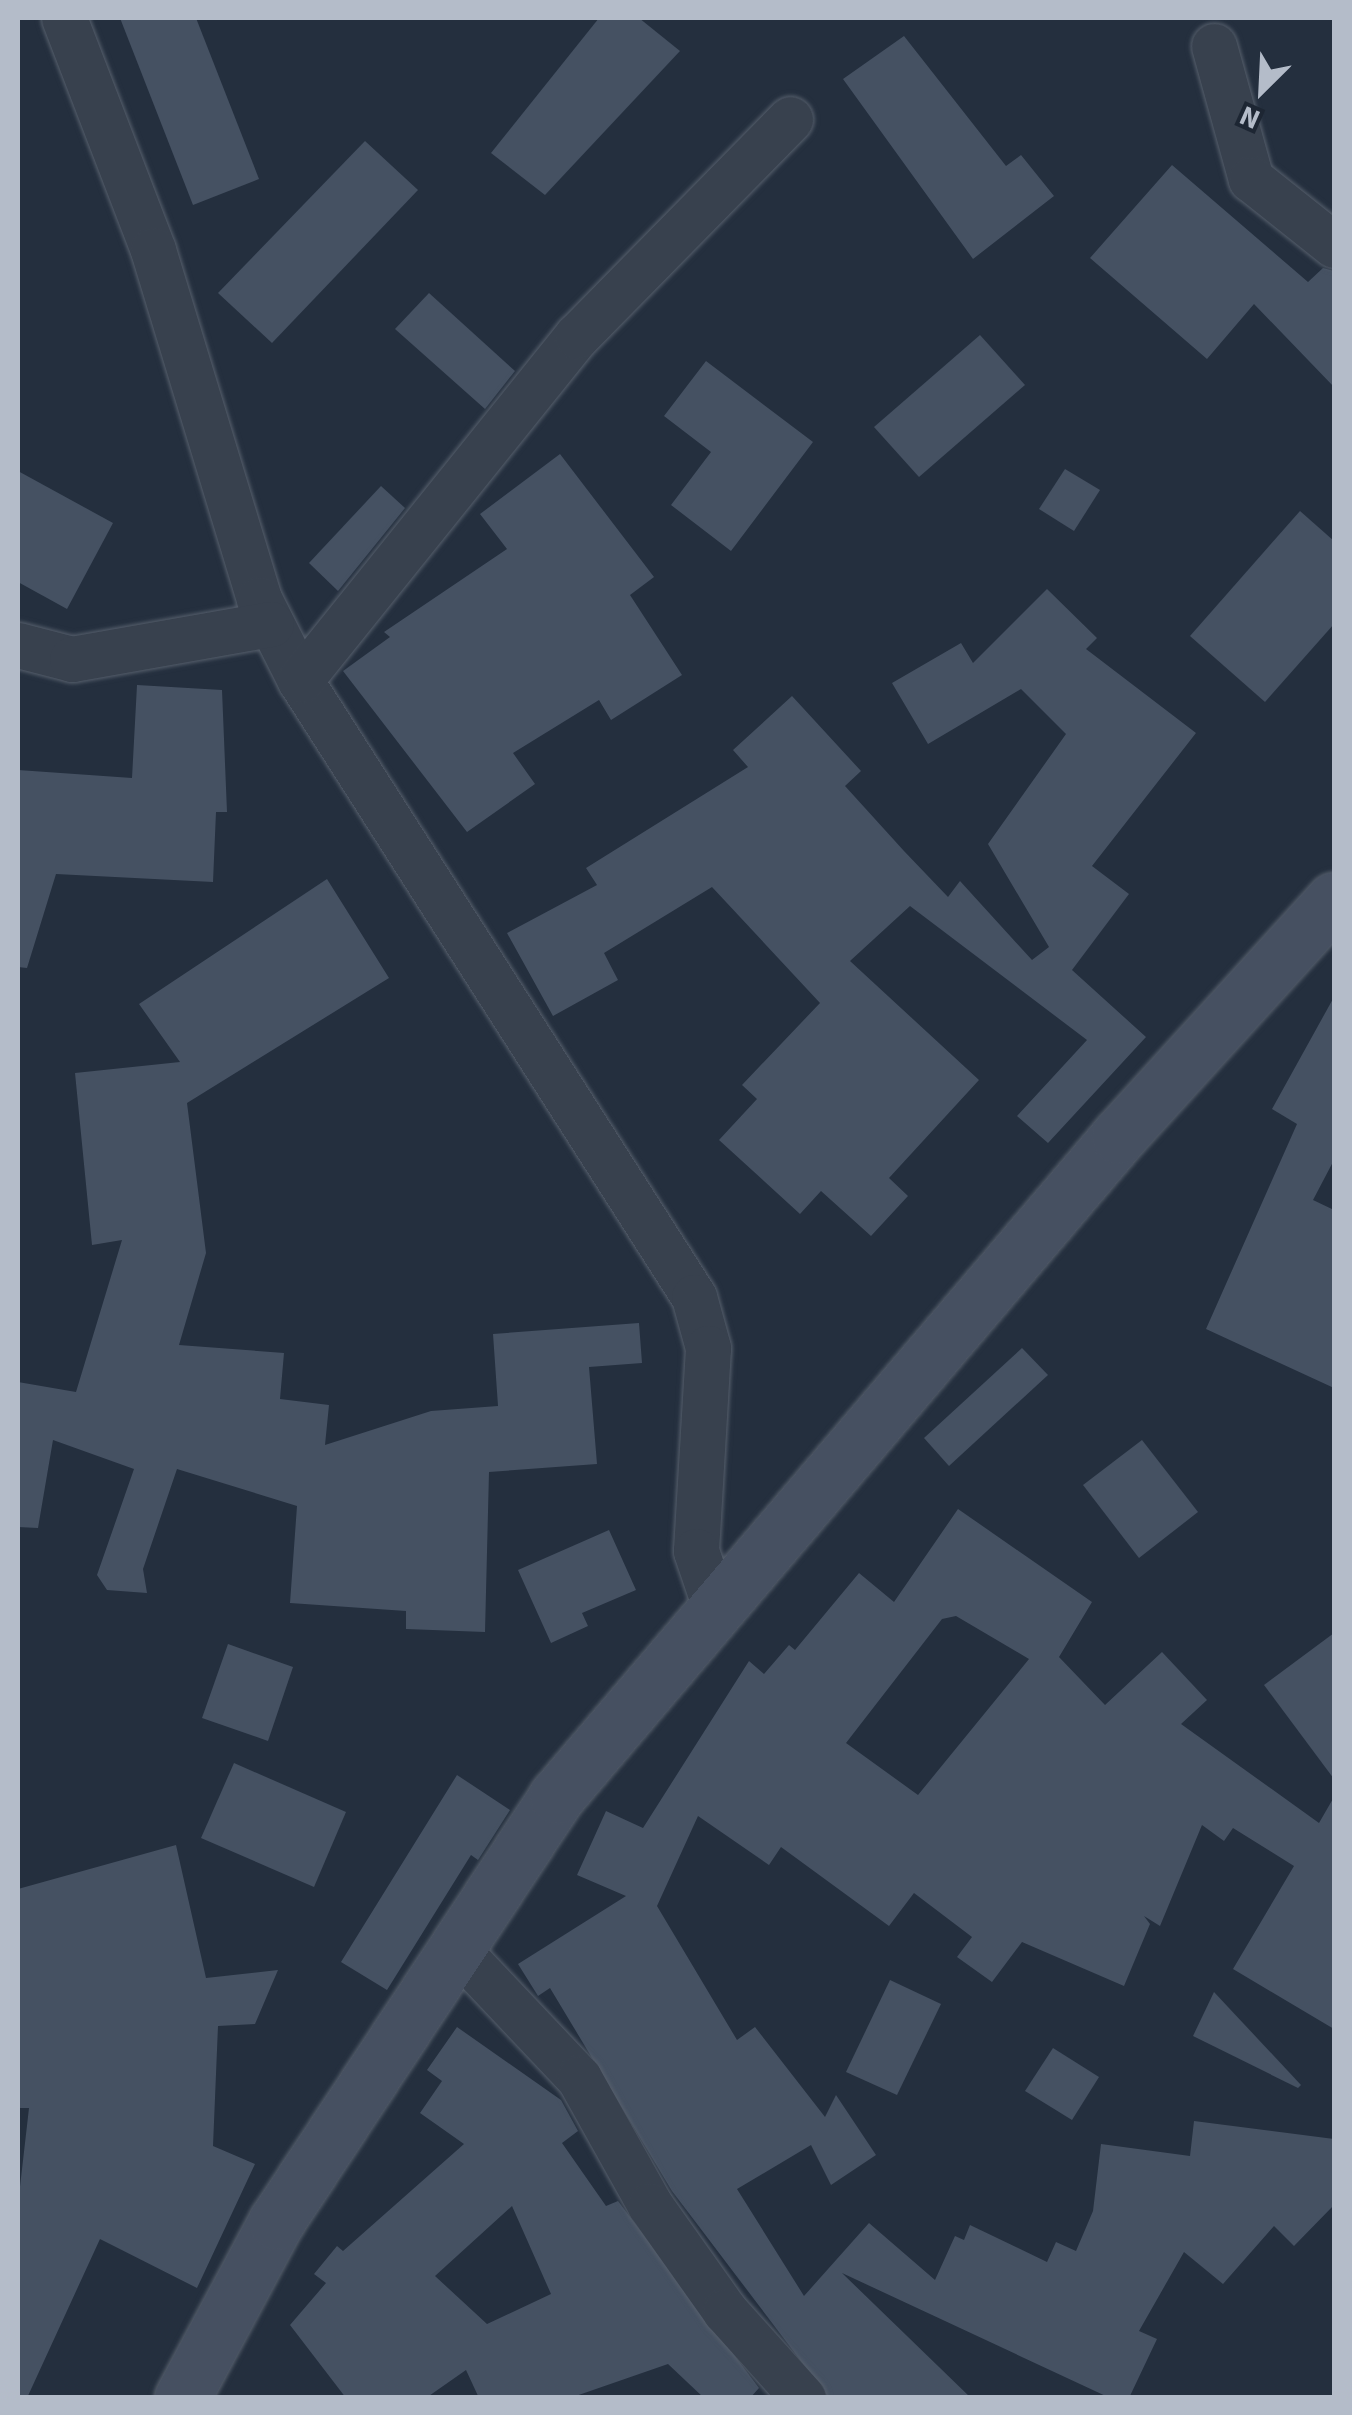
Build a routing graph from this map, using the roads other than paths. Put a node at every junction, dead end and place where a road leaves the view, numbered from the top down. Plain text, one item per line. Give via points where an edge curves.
1 (64, 18) edge
2 (1214, 46) dead end
3 (790, 119) dead end
4 (1334, 245) edge
5 (271, 624) junction
6 (18, 644) edge
7 (300, 680) junction
8 (1334, 900) edge
9 (717, 1612) junction
10 (455, 1947) junction
11 (182, 2398) edge
12 (804, 2398) edge

1 - 5 street via 153,250
2 - 4 street via 1251,179
3 - 7 street via 577,336
5 - 6 street via 72,659
5 - 7 street
7 - 9 street via 694,1297 708,1348 696,1551
8 - 9 main road via 1119,1136
9 - 10 main road via 557,1796
10 - 11 main road via 276,2222
10 - 12 street via 579,2078 650,2205 725,2310

